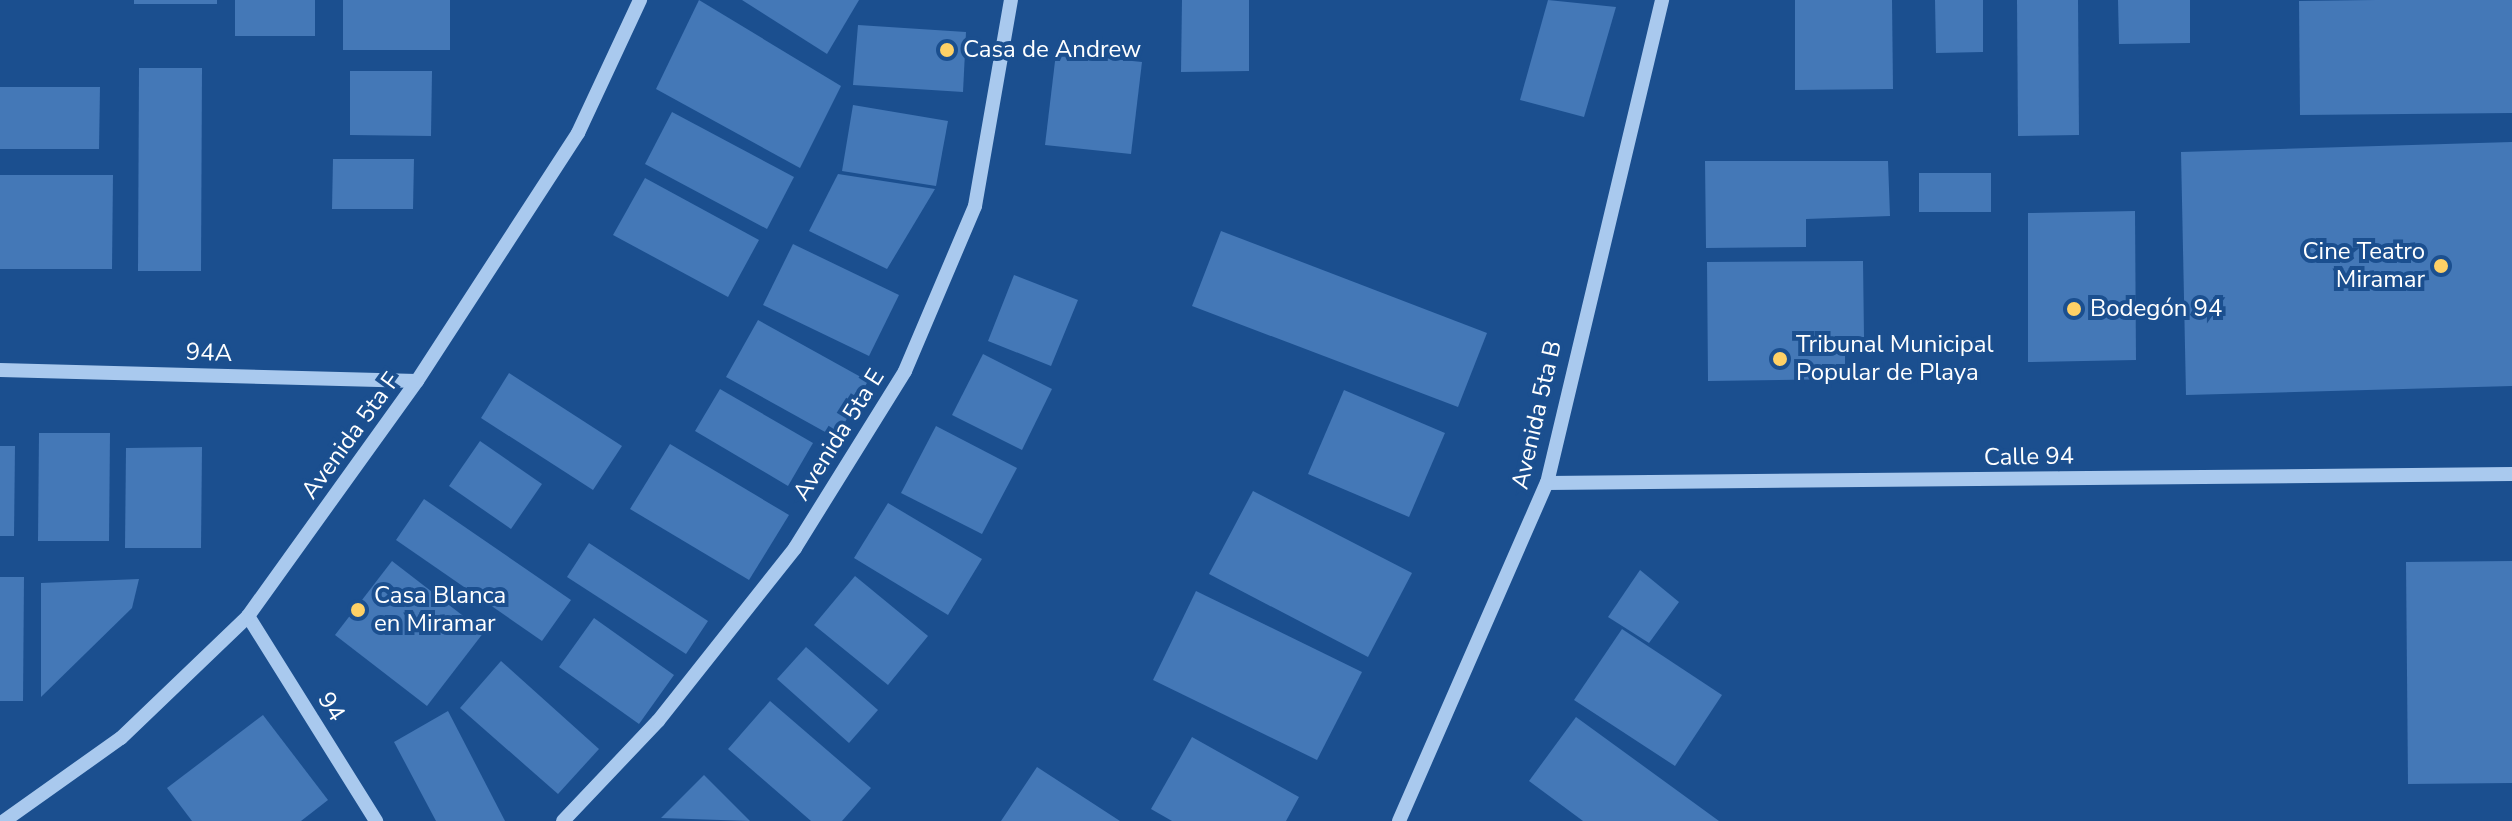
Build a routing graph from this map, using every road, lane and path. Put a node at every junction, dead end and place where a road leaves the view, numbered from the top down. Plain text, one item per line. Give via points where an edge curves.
1 (640, 0) edge
2 (1011, 0) edge
3 (1662, 0) edge
4 (0, 370) edge
5 (417, 381) junction
6 (2512, 474) edge
7 (1547, 483) junction
8 (248, 616) junction
9 (4, 821) edge
10 (376, 821) edge
11 (563, 821) edge
12 (1399, 821) edge

1 - 5 street, Avenida 5ta F via 578,133
2 - 11 street, Avenida 5ta E via 975,206 905,371 795,548 658,721
3 - 7 street, Avenida 5ta B
4 - 5 street, 94A
5 - 8 street, Avenida 5ta F
6 - 7 street, Calle 94
7 - 12 street, Avenida 5ta B
8 - 9 street, Avenida 5ta F via 121,738
8 - 10 street, 94

